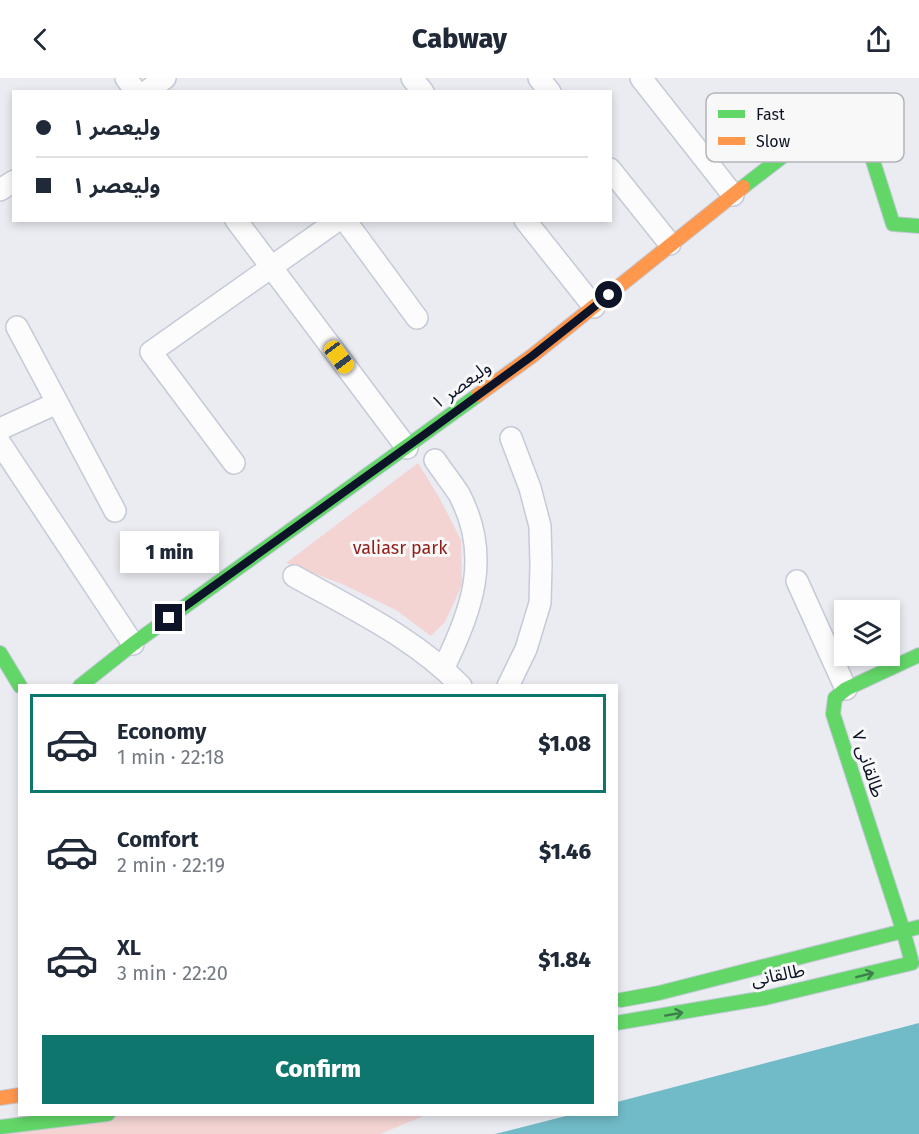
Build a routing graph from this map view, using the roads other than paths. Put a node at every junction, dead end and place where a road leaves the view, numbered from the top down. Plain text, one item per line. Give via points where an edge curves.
1 (165, 78) edge
2 (412, 78) edge
3 (539, 78) edge
4 (641, 78) edge
5 (149, 90) edge
6 (421, 90) edge
7 (548, 90) edge
8 (706, 161) edge
9 (707, 162) edge
10 (775, 162) edge
11 (873, 162) edge
12 (612, 172) edge
13 (733, 195) junction
14 (238, 222) edge
15 (335, 222) edge
16 (346, 222) edge
17 (527, 222) edge
18 (919, 226) edge
19 (670, 244) junction
20 (272, 267) junction
21 (594, 307) junction
22 (417, 318) dead end
23 (17, 327) dead end
24 (57, 403) junction
25 (0, 429) edge
26 (512, 438) dead end
27 (0, 443) edge
28 (407, 447) junction
29 (435, 460) dead end
30 (234, 463) dead end
31 (115, 512) dead end
32 (294, 576) dead end
33 (797, 581) dead end
34 (133, 644) junction
35 (0, 653) edge
36 (919, 654) edge
37 (443, 669) junction
38 (19, 684) edge
39 (83, 684) edge
40 (459, 684) edge
41 (509, 684) edge
42 (846, 689) junction
43 (919, 927) edge
44 (903, 930) junction
45 (618, 998) edge
46 (618, 1023) edge
47 (18, 1095) edge
48 (0, 1098) edge
49 (91, 1116) edge
50 (0, 1127) edge

1 - 5 street
2 - 6 street
3 - 7 street
4 - 8 street
9 - 13 street
10 - 13 street, ولیعصر ۱
11 - 18 street, ولیعصر ۱ via 893,225
12 - 19 street
13 - 19 street, ولیعصر ۱
14 - 20 street
15 - 20 street
16 - 22 street
17 - 21 street
19 - 21 street, ولیعصر ۱
20 - 28 street
20 - 30 street via 152,352
21 - 28 street, ولیعصر ۱
23 - 24 street
24 - 25 street
24 - 31 street
26 - 41 street via 540,526 541,565 540,603 526,649
27 - 34 street
28 - 34 street, ولیعصر ۱
29 - 37 street via 459,494 472,525 477,562 472,598
32 - 37 street via 400,636
33 - 42 street
34 - 39 street, ولیعصر ۱
35 - 38 street
36 - 42 street
37 - 40 street
42 - 44 street, طالقانی ۷ via 835,698 833,714
43 - 44 street, طالقانی
44 - 45 street, طالقانی via 659,993
46 -> 44 street, طالقانی via 813,987 912,963
47 - 48 street
49 - 50 street

